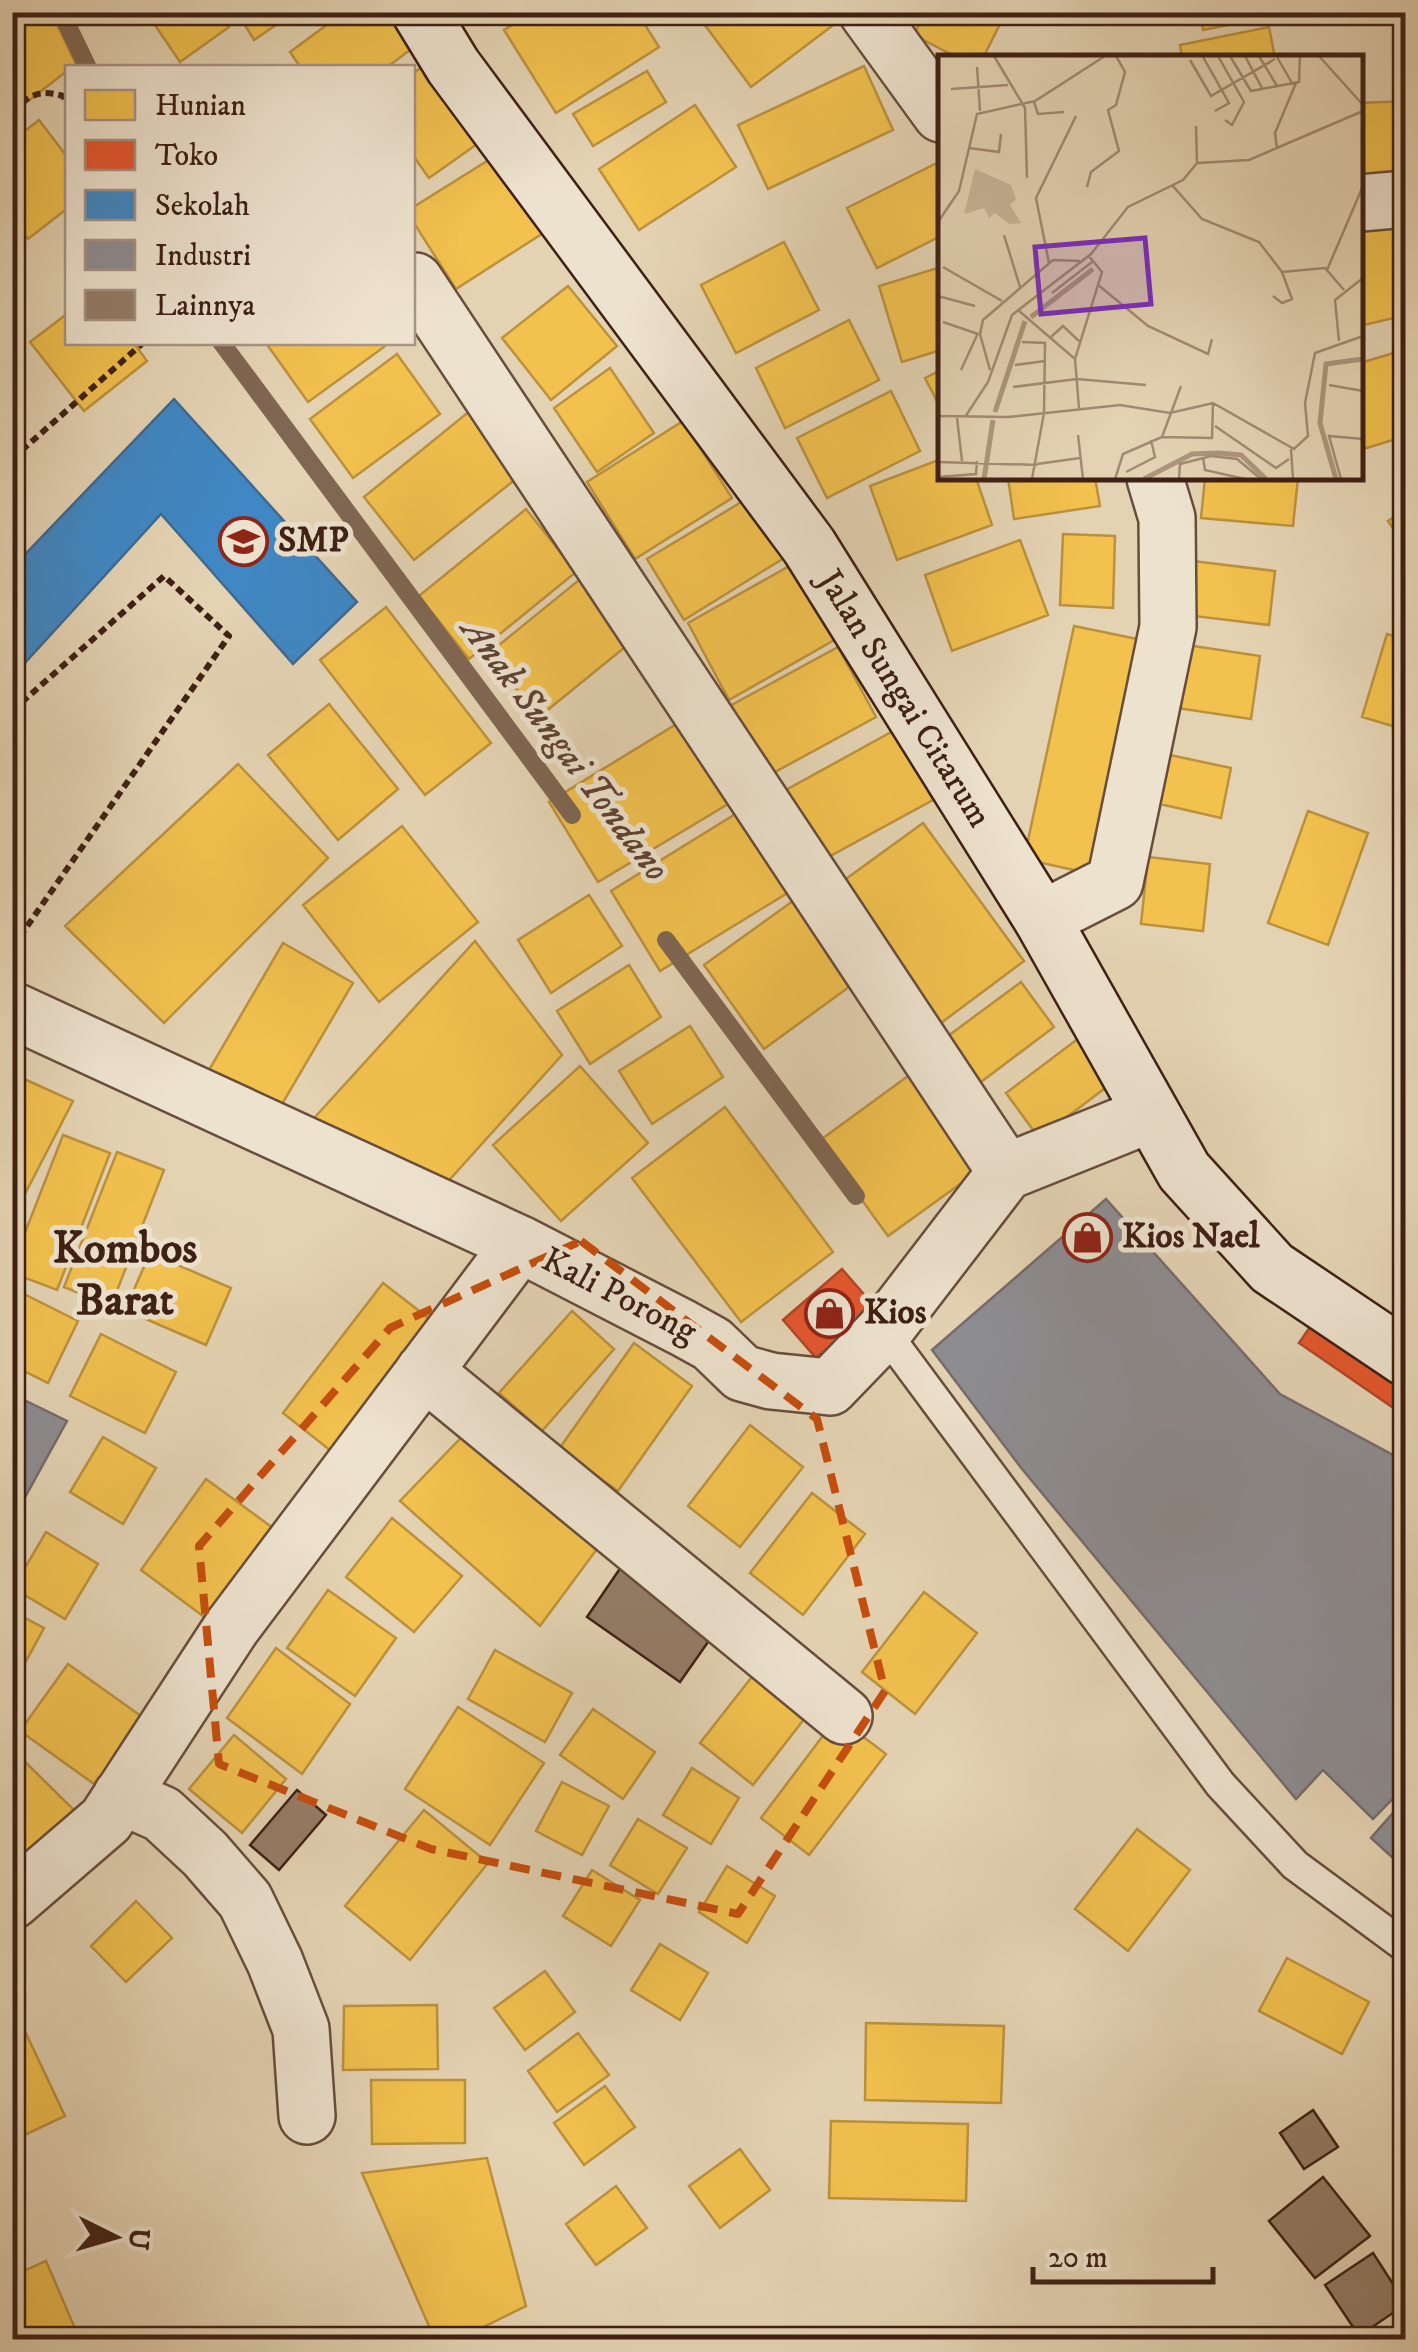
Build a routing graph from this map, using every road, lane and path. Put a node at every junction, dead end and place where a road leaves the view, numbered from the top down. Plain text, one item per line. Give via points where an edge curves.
1 (420, 12) edge
2 (866, 12) edge
3 (65, 100) edge
4 (12, 110) edge
5 (938, 111) edge
6 (1406, 199) edge
7 (1363, 204) edge
8 (415, 281) dead end
9 (141, 345) edge
10 (12, 459) edge
11 (1155, 480) edge
12 (12, 711) edge
13 (1042, 919) junction
14 (12, 948) edge
15 (12, 1010) edge
16 (1151, 1114) junction
17 (1006, 1172) junction
18 (520, 1244) junction
19 (884, 1331) junction
20 (1406, 1358) edge
21 (424, 1370) junction
22 (844, 1716) dead end
23 (121, 1796) junction
24 (12, 1901) edge
25 (1406, 1947) edge
26 (307, 2116) dead end

1 - 13 street, Jalan Sungai Citarum via 453,66 809,546
2 - 5 street
3 - 4 path via 33,93
6 - 7 street
8 - 17 street
9 - 10 path
11 - 13 street via 1167,518 1168,627 1115,882
12 - 14 path via 164,576 228,636
13 - 16 street, Jalan Sungai Citarum
15 - 18 street, Kali Porong
16 - 17 street
16 - 20 street, Jalan Sungai Citarum via 1184,1171 1272,1268
17 - 19 street, Kali Porong
18 - 19 street, Kali Porong via 712,1344 742,1373 771,1381 830,1387
18 - 21 street
19 - 25 lane via 1220,1784 1295,1865
21 - 22 street
21 - 23 street via 232,1627
23 - 24 street via 106,1820
23 - 26 street via 162,1814 244,1900 302,2029

